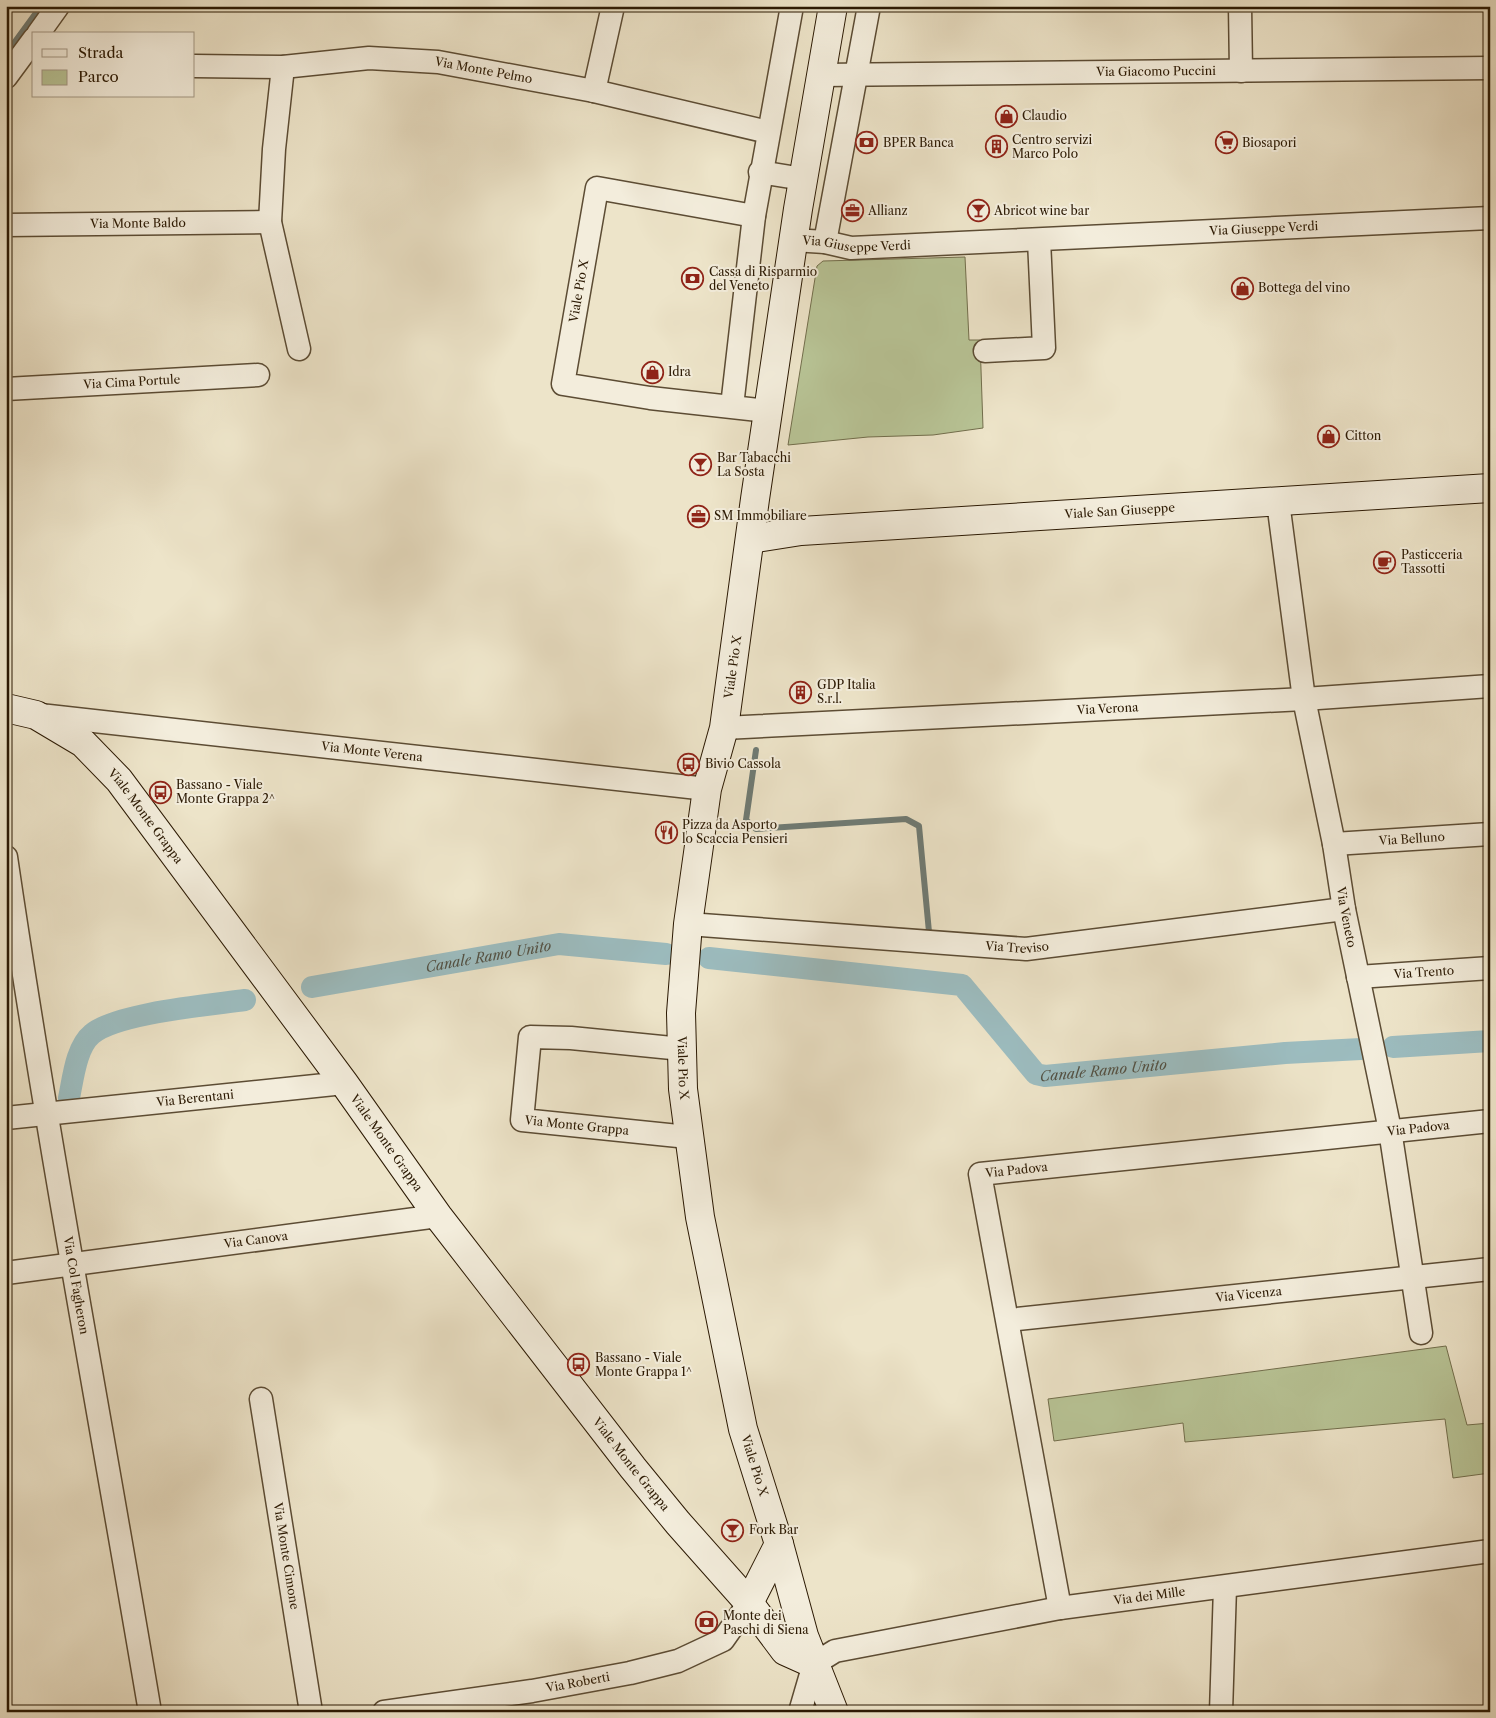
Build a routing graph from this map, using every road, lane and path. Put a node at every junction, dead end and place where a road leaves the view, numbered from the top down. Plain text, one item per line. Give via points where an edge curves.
1 (58, 6) edge
2 (613, 6) edge
3 (792, 6) edge
4 (833, 6) edge
5 (869, 6) edge
6 (1240, 6) edge
7 (40, 32) edge
8 (32, 44) edge
9 (195, 66) edge
10 (283, 67) junction
11 (1490, 68) edge
12 (1241, 71) junction
13 (821, 75) junction
14 (856, 76) junction
15 (6, 78) edge
16 (594, 91) junction
17 (768, 132) junction
18 (760, 172) junction
19 (803, 179) junction
20 (834, 197) junction
21 (798, 209) junction
22 (754, 216) junction
23 (1490, 218) edge
24 (270, 222) junction
25 (6, 225) edge
26 (1039, 240) junction
27 (807, 241) junction
28 (299, 348) dead end
29 (985, 351) dead end
30 (258, 375) dead end
31 (6, 389) edge
32 (732, 406) junction
33 (768, 411) junction
34 (1490, 488) edge
35 (1278, 502) junction
36 (750, 539) junction
37 (1490, 686) edge
38 (1304, 699) junction
39 (6, 708) edge
40 (36, 715) junction
41 (724, 728) junction
42 (707, 790) junction
43 (1490, 834) edge
44 (1334, 844) junction
45 (7, 861) edge
46 (1344, 909) junction
47 (688, 924) junction
48 (1490, 968) edge
49 (1358, 977) junction
50 (682, 1049) junction
51 (344, 1083) junction
52 (45, 1114) junction
53 (6, 1118) edge
54 (1490, 1121) edge
55 (1390, 1130) junction
56 (688, 1137) junction
57 (438, 1216) junction
58 (74, 1265) junction
59 (1490, 1269) edge
60 (6, 1273) edge
61 (1412, 1278) junction
62 (1008, 1320) junction
63 (1421, 1333) dead end
64 (261, 1399) dead end
65 (779, 1544) junction
66 (1490, 1551) edge
67 (1225, 1587) junction
68 (748, 1603) junction
69 (1060, 1608) junction
70 (814, 1664) junction
71 (150, 1712) edge
72 (311, 1712) edge
73 (384, 1712) edge
74 (800, 1712) edge
75 (834, 1712) edge
76 (1221, 1712) edge

1 - 7 street
2 - 16 street
3 - 17 street
4 - 13 main road, Viale Pio X
5 - 14 street, Viale Pio X
6 - 12 street
8 - 15 street
9 - 10 street, Via Monte Pelmo
10 - 16 street, Via Monte Pelmo via 368,58 438,62
10 - 24 street
11 - 12 street, Via Giacomo Puccini
12 - 14 street, Via Giacomo Puccini
13 - 14 street, Via Giacomo Puccini
13 - 19 main road, Viale Pio X
14 - 20 street, Viale Pio X
16 - 17 street, Via Monte Pelmo
17 - 18 street
18 - 19 street
18 - 22 street
19 - 21 main road, Viale Pio X
20 - 21 street
20 - 27 street, Viale Pio X
21 - 27 main road, Viale Pio X
22 - 32 street
22 - 32 street, Viale Pio X via 597,188 564,384 650,398
23 - 26 street, Via Giuseppe Verdi
24 - 25 street, Via Monte Baldo
24 - 28 street
26 - 27 street, Via Giuseppe Verdi via 851,248
26 - 29 street via 1044,348
27 - 33 main road, Viale Pio X
30 - 31 street, Via Cima Portule
32 - 33 street, Viale Pio X
33 - 36 main road, Viale Pio X
34 - 35 main road, Viale San Giuseppe
35 - 36 main road, Viale San Giuseppe via 801,532
35 - 38 street, Via Veneto
36 - 41 main road, Viale Pio X
37 - 38 street, Via Verona
38 - 41 street, Via Verona
38 - 44 street, Via Veneto
39 - 40 main road, Viale Monte Grappa
40 - 42 street, Via Monte Verena
40 - 51 main road, Viale Monte Grappa via 83,743 118,780
41 - 42 main road, Viale Pio X
42 - 47 main road, Viale Pio X
43 - 44 street, Via Belluno
44 - 46 street, Via Veneto
45 - 52 street, Via Col Fagheron
46 - 47 street, Via Treviso via 1026,949
46 - 49 street, Via Veneto
47 - 50 main road, Viale Pio X via 681,1013
48 - 49 street, Via Trento
49 - 55 street, Via Veneto
50 - 56 main road, Viale Pio X
50 - 56 street, Via Monte Grappa via 530,1037 522,1120
51 - 52 street, Via Berentani
51 - 57 main road, Viale Monte Grappa
52 - 53 street, Via Berentani
52 - 58 street, Via Col Fagheron
54 - 55 street, Via Padova
55 - 61 street, Via Veneto
55 - 62 street, Via Padova via 980,1174
56 - 65 main road, Viale Pio X via 700,1218 743,1429
57 - 58 street, Via Canova
57 - 68 main road, Viale Monte Grappa via 632,1468
58 - 60 street, Via Canova
58 - 71 street, Via Col Fagheron
59 - 61 street, Via Vicenza
61 - 62 street, Via Vicenza
61 - 63 street, Via Veneto
62 - 69 street, Via Padova
64 - 72 street, Via Monte Cimone
65 - 68 main road
65 - 70 main road, Viale Pio X
66 - 67 street, Via dei Mille
67 - 69 street, Via dei Mille
67 - 76 street
68 - 70 main road, Viale Monte Grappa via 785,1651
68 - 73 street, Via Roberti via 723,1640 678,1661 532,1691
69 - 70 street, Via dei Mille via 835,1651
70 - 74 street
70 - 75 main road, Viale Pio X

